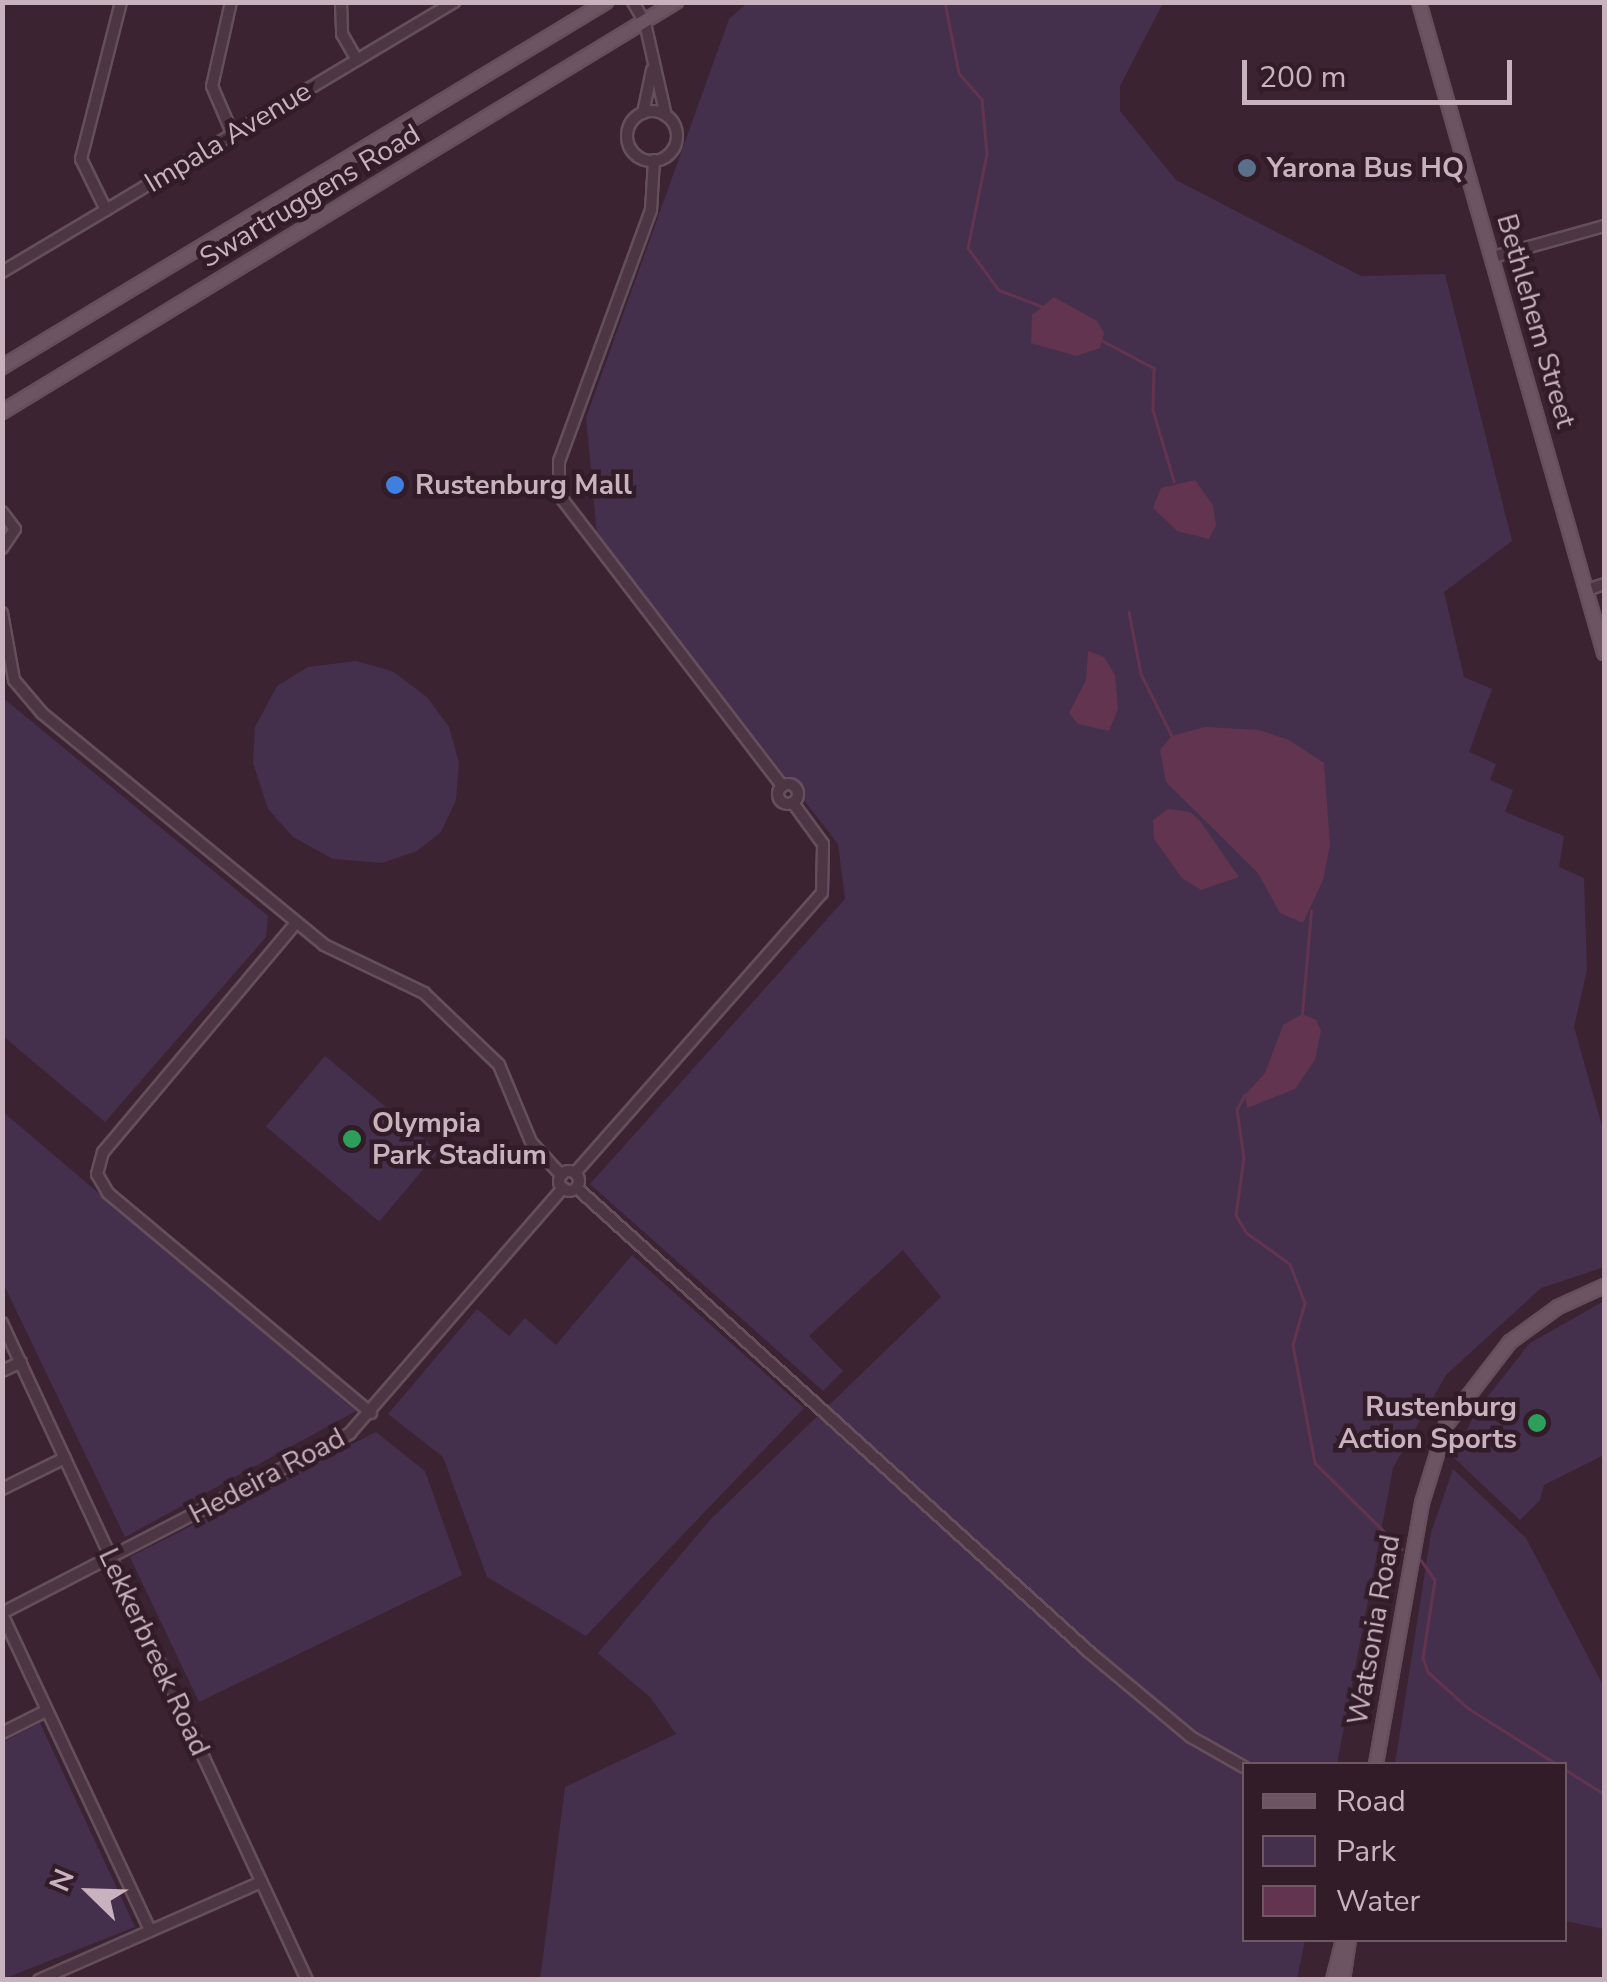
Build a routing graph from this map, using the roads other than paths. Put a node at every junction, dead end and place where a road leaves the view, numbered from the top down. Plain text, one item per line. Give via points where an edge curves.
1 (121, 2) edge
2 (231, 2) edge
3 (341, 2) edge
4 (454, 2) edge
5 (606, 2) edge
6 (633, 2) edge
7 (676, 2) edge
8 (1419, 2) edge
9 (645, 23) junction
10 (357, 60) junction
11 (653, 66) junction
12 (643, 113) junction
13 (666, 116) junction
14 (233, 135) junction
15 (654, 160) junction
16 (106, 210) junction
17 (1604, 226) edge
18 (1492, 257) junction
19 (2, 272) edge
20 (2, 367) edge
21 (2, 412) edge
22 (2, 512) edge
23 (5, 547) edge
24 (2, 558) edge
25 (1604, 584) edge
26 (1587, 590) junction
27 (2, 613) edge
28 (1604, 653) edge
29 (296, 923) junction
30 (576, 1172) junction
31 (561, 1174) junction
32 (562, 1188) junction
33 (576, 1188) junction
34 (1604, 1286) edge
35 (2, 1323) edge
36 (21, 1362) junction
37 (2, 1371) edge
38 (370, 1413) junction
39 (65, 1458) junction
40 (2, 1489) edge
41 (110, 1558) junction
42 (2, 1614) edge
43 (46, 1711) junction
44 (2, 1733) edge
45 (1376, 1762) edge
46 (1242, 1766) edge
47 (260, 1882) junction
48 (150, 1930) junction
49 (1345, 1942) edge
50 (1346, 1942) edge
51 (39, 1980) edge
52 (307, 1980) edge
53 (1334, 1980) edge
54 (1343, 1980) edge

1 - 16 street via 82,160
2 - 14 street via 212,86
3 - 10 street via 339,21
4 - 10 street, Impala Avenue
5 - 20 main road, Swartruggens Road
6 - 9 street
7 - 9 main road, Swartruggens Road
8 - 18 main road, Bethlehem Street
9 - 11 street
9 - 21 main road, Swartruggens Road
10 - 14 street, Impala Avenue
11 - 12 street
11 - 13 street
12 - 13 street
12 - 15 street via 631,122 629,145
13 - 15 street via 676,129 674,146
14 - 16 street, Impala Avenue
15 - 30 street via 646,227 559,461 559,496 782,786 780,801 793,803 826,855 822,893
16 - 19 street, Impala Avenue
17 - 18 street
18 - 26 main road, Bethlehem Street
22 - 23 street via 16,530
23 - 24 street
25 - 26 street
26 - 28 main road, Bethlehem Street
27 - 29 street via 8,660 25,696
29 - 31 street via 338,954 424,993 485,1048 508,1079 531,1142
29 - 38 street via 103,1152 97,1174 108,1192
30 - 31 street
30 - 33 street
31 - 32 street
32 - 33 street
32 - 38 street, Hedeira Road
33 - 46 street via 1089,1652 1190,1736
34 - 45 main road, Watsonia Road via 1535,1322 1485,1368 1446,1425 1422,1504
35 - 36 street, Lekkerbreek Road
36 - 37 street
36 - 39 street, Lekkerbreek Road
38 - 41 street, Hedeira Road via 334,1444
39 - 40 street
39 - 41 street, Lekkerbreek Road
41 - 42 street, Hedeira Road
41 - 47 street, Lekkerbreek Road
42 - 43 street
43 - 44 street
43 - 48 street
47 - 48 street
47 - 52 street, Lekkerbreek Road
48 - 51 street
49 - 53 main road
50 - 54 main road

